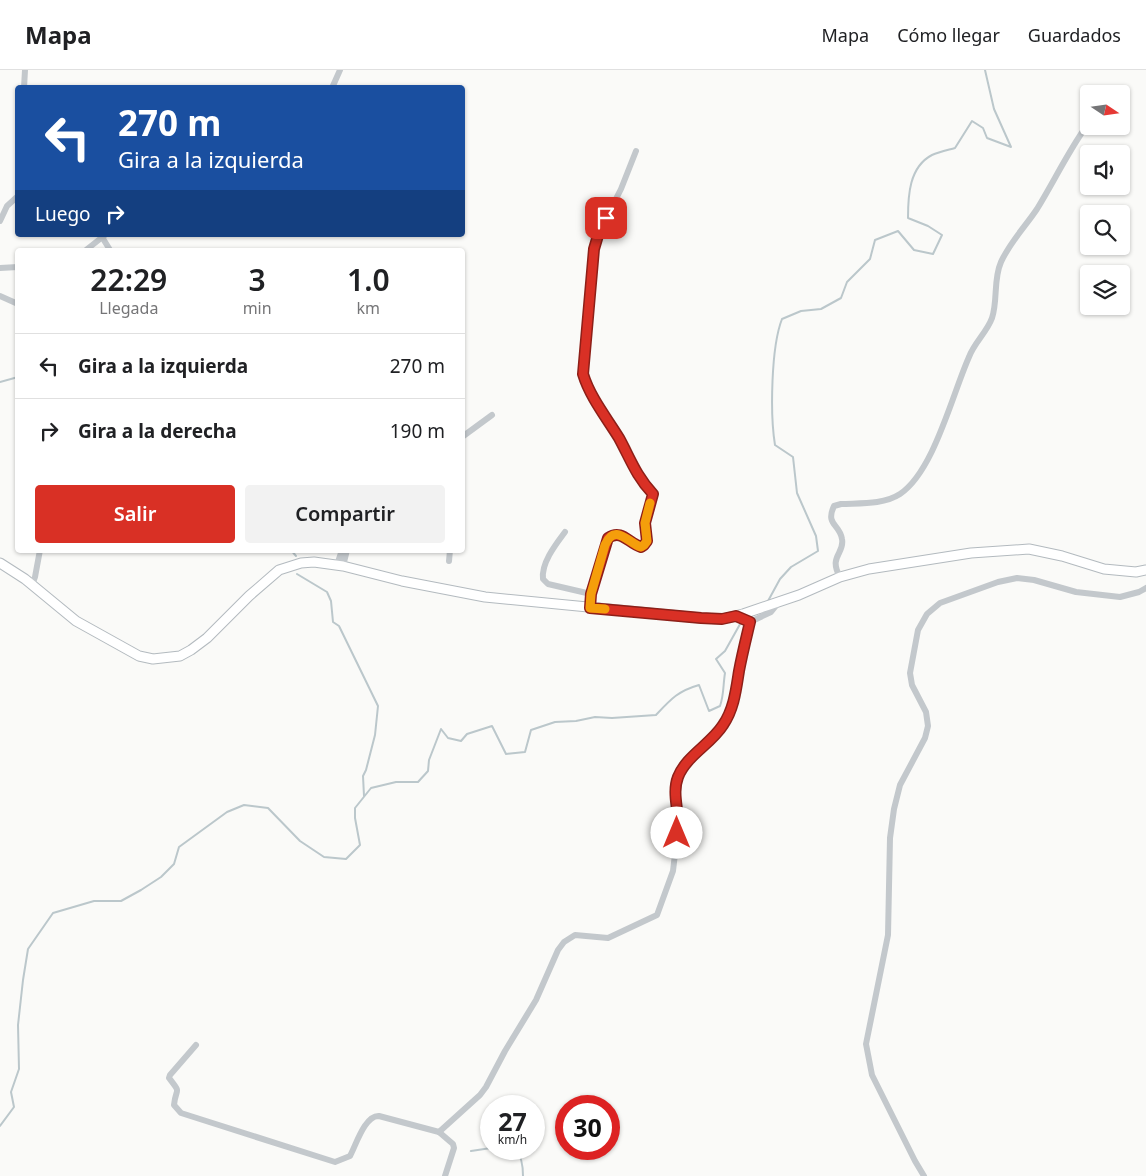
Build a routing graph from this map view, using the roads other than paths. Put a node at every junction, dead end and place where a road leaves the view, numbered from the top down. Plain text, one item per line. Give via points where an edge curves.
1 (25, 70) edge
2 (340, 70) edge
3 (24, 85) edge
4 (333, 85) edge
5 (1080, 135) edge
6 (636, 151) dead end
7 (15, 199) edge
8 (0, 221) edge
9 (103, 237) edge
10 (89, 248) edge
11 (15, 266) edge
12 (0, 268) edge
13 (0, 296) edge
14 (15, 303) edge
15 (492, 415) dead end
16 (465, 435) edge
17 (565, 532) dead end
18 (39, 553) edge
19 (342, 553) edge
20 (346, 553) edge
21 (450, 553) edge
22 (449, 561) dead end
23 (0, 563) edge
24 (340, 565) junction
25 (1146, 570) edge
26 (840, 578) junction
27 (32, 585) junction
28 (1146, 588) edge
29 (591, 594) junction
30 (779, 602) junction
31 (590, 608) junction
32 (743, 618) junction
33 (196, 1045) dead end
34 (439, 1132) junction
35 (445, 1176) edge
36 (924, 1176) edge

1 - 3 street
2 - 4 street
5 - 26 street via 1000,264 991,319 969,355 929,457 917,478 900,494 886,501 834,506 830,521 842,539 835,564
6 - 29 street via 594,249 583,374 639,478 653,494 645,523 647,541 641,547 618,534 608,538
7 - 8 street via 7,206
9 - 10 street
11 - 12 street
13 - 14 street
15 - 16 street
17 - 29 street via 545,564 543,579 548,584
18 - 27 street
19 - 24 street
20 - 24 street
21 - 22 street
23 - 27 main road
24 - 27 main road via 301,563 278,570 207,638 180,656 166,658 146,658 126,649 76,621
24 - 31 main road via 472,596
25 - 26 main road via 1104,569 1043,551 1015,549 869,569
26 - 30 main road
28 - 36 street via 1120,596 1076,592 1017,578 940,604 928,614 918,630 910,673 912,685 926,712 928,726 900,785 894,809 890,838 888,935 866,1044 872,1075
29 - 31 street
30 - 32 main road via 753,610
30 - 32 street via 765,616
31 - 32 main road via 701,618
32 - 34 street via 735,698 730,713 724,725 677,778 675,796 679,820 673,871 657,915 608,938 575,935 564,942 536,1000 486,1087
33 - 34 street via 169,1078 177,1087 174,1106 181,1113 335,1162 350,1156 368,1121 375,1116
34 - 35 street via 454,1146

